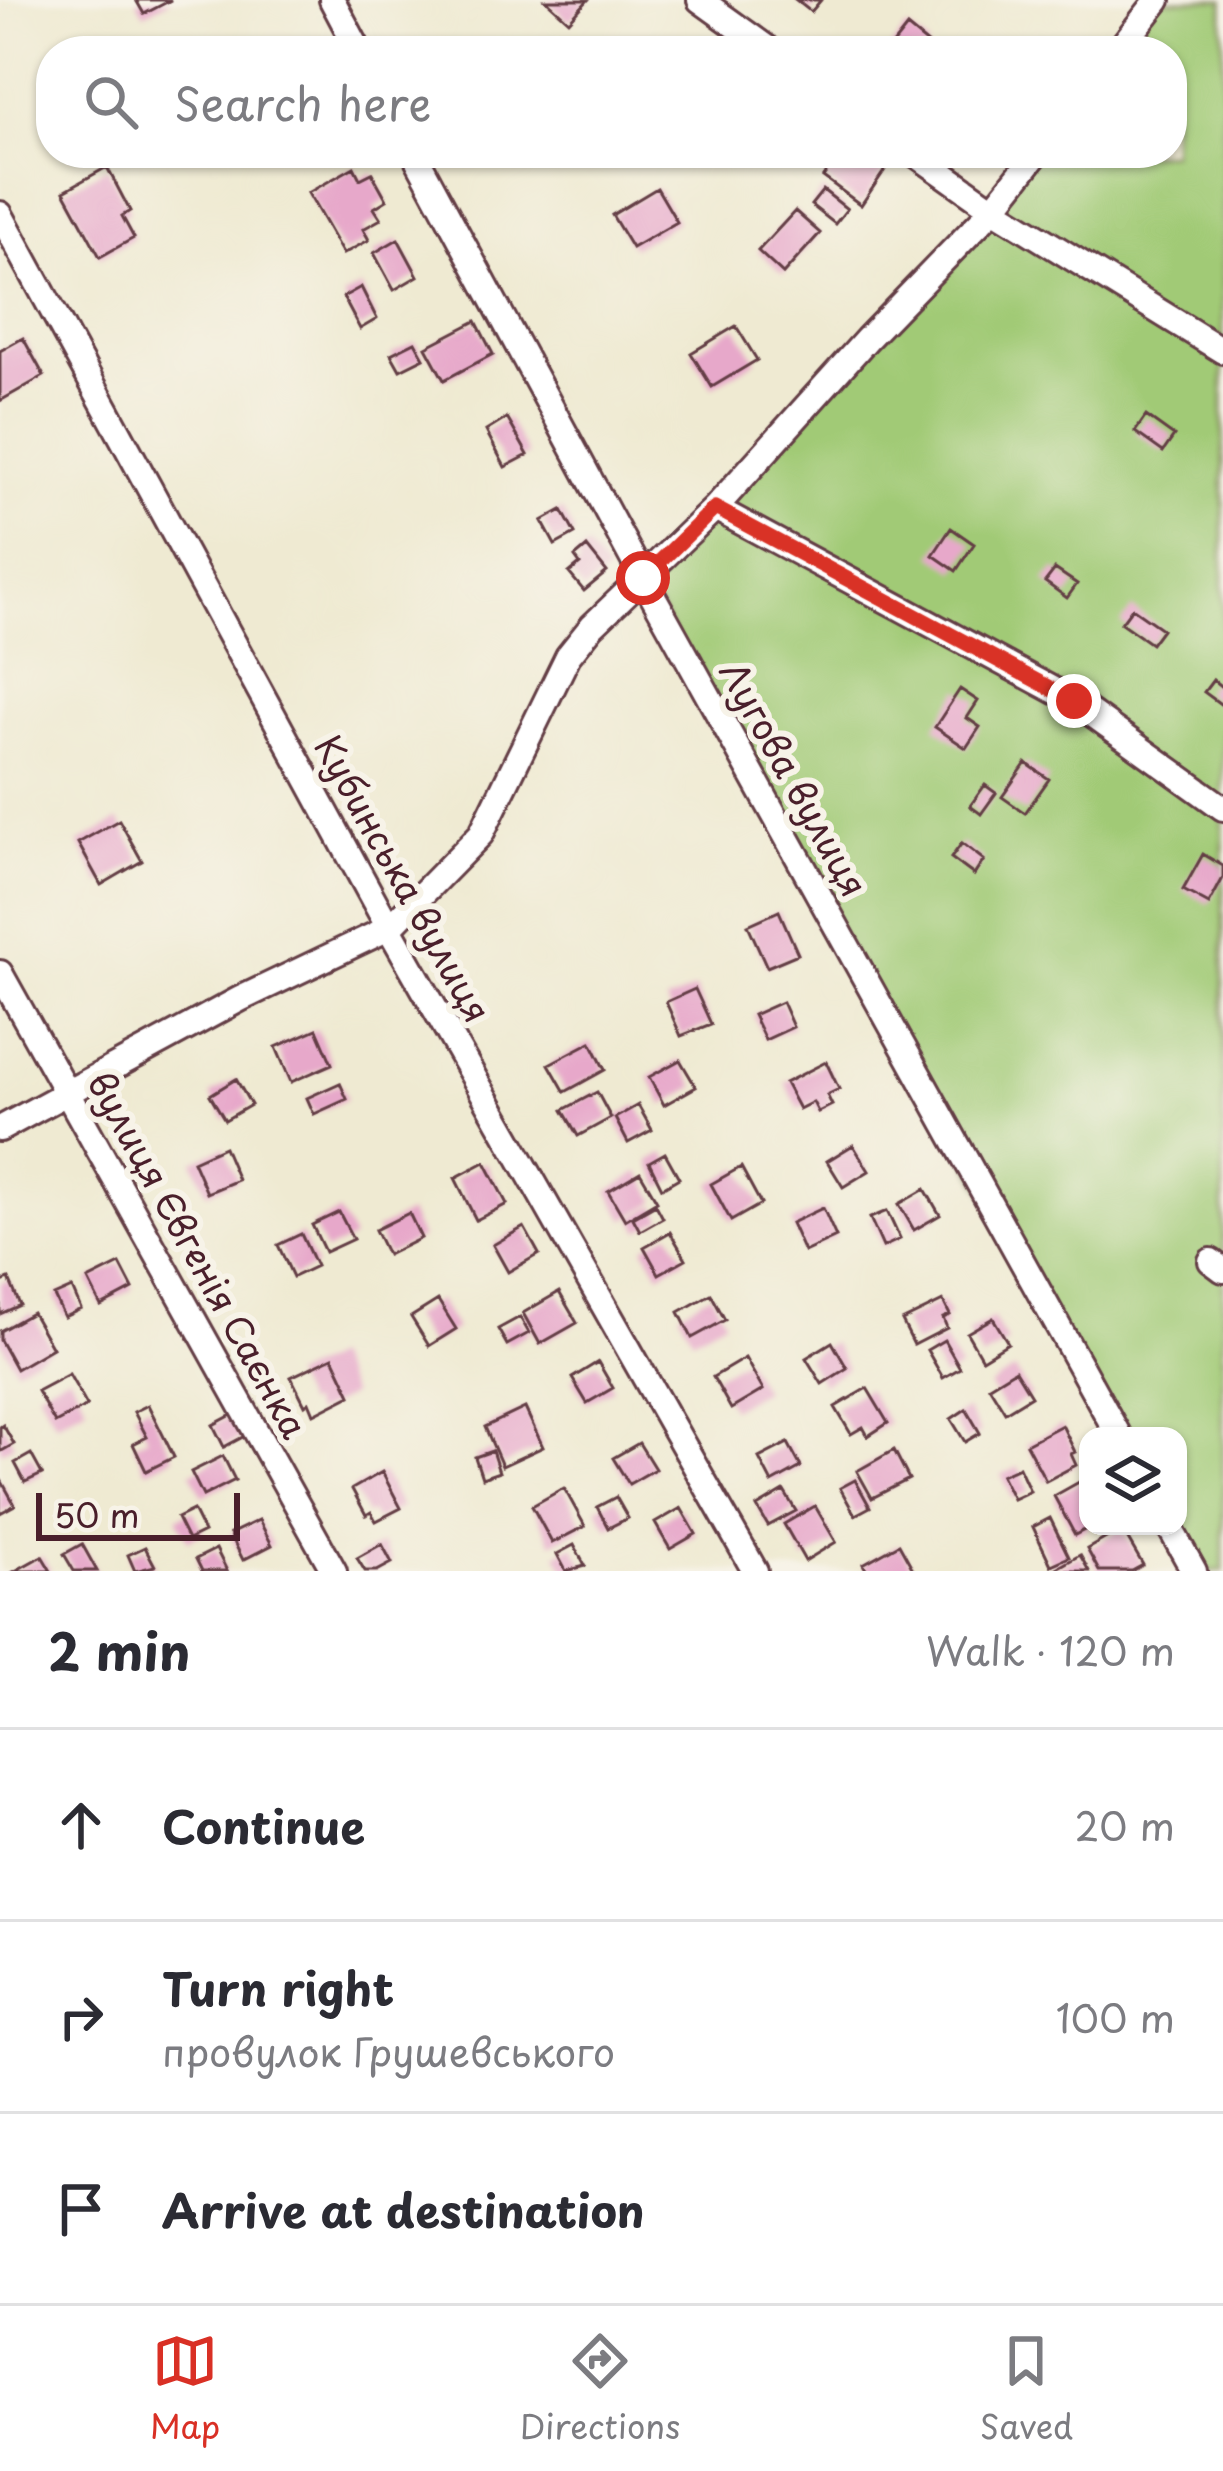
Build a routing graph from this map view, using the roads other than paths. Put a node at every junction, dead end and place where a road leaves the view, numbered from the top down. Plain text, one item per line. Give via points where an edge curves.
1 (332, 0) edge
2 (700, 0) edge
3 (1158, 0) edge
4 (351, 36) edge
5 (750, 36) edge
6 (1130, 36) edge
7 (422, 168) edge
8 (935, 168) edge
9 (1025, 168) edge
10 (993, 209) junction
11 (0, 214) edge
12 (1223, 350) edge
13 (715, 508) junction
14 (643, 578) junction
15 (1223, 808) edge
16 (389, 928) junction
17 (0, 973) edge
18 (67, 1093) junction
19 (0, 1129) edge
20 (1114, 1427) edge
21 (1173, 1535) edge
22 (334, 1571) edge
23 (754, 1571) edge
24 (1193, 1571) edge

1 - 4 street
2 - 5 street
3 - 6 street
7 - 14 street, Лугова вулиця
8 - 10 street
9 - 10 street
10 - 12 street
10 - 13 street
11 - 16 street, Кубинська вулиця
13 - 14 street
13 - 15 street via 1074,701
14 - 16 street via 568,656 481,834
14 - 20 street, Лугова вулиця
16 - 18 street
16 - 23 street, Кубинська вулиця
17 - 18 street, вулиця Євгенія Саєнка
18 - 19 street
18 - 22 street, вулиця Євгенія Саєнка
21 - 24 street

